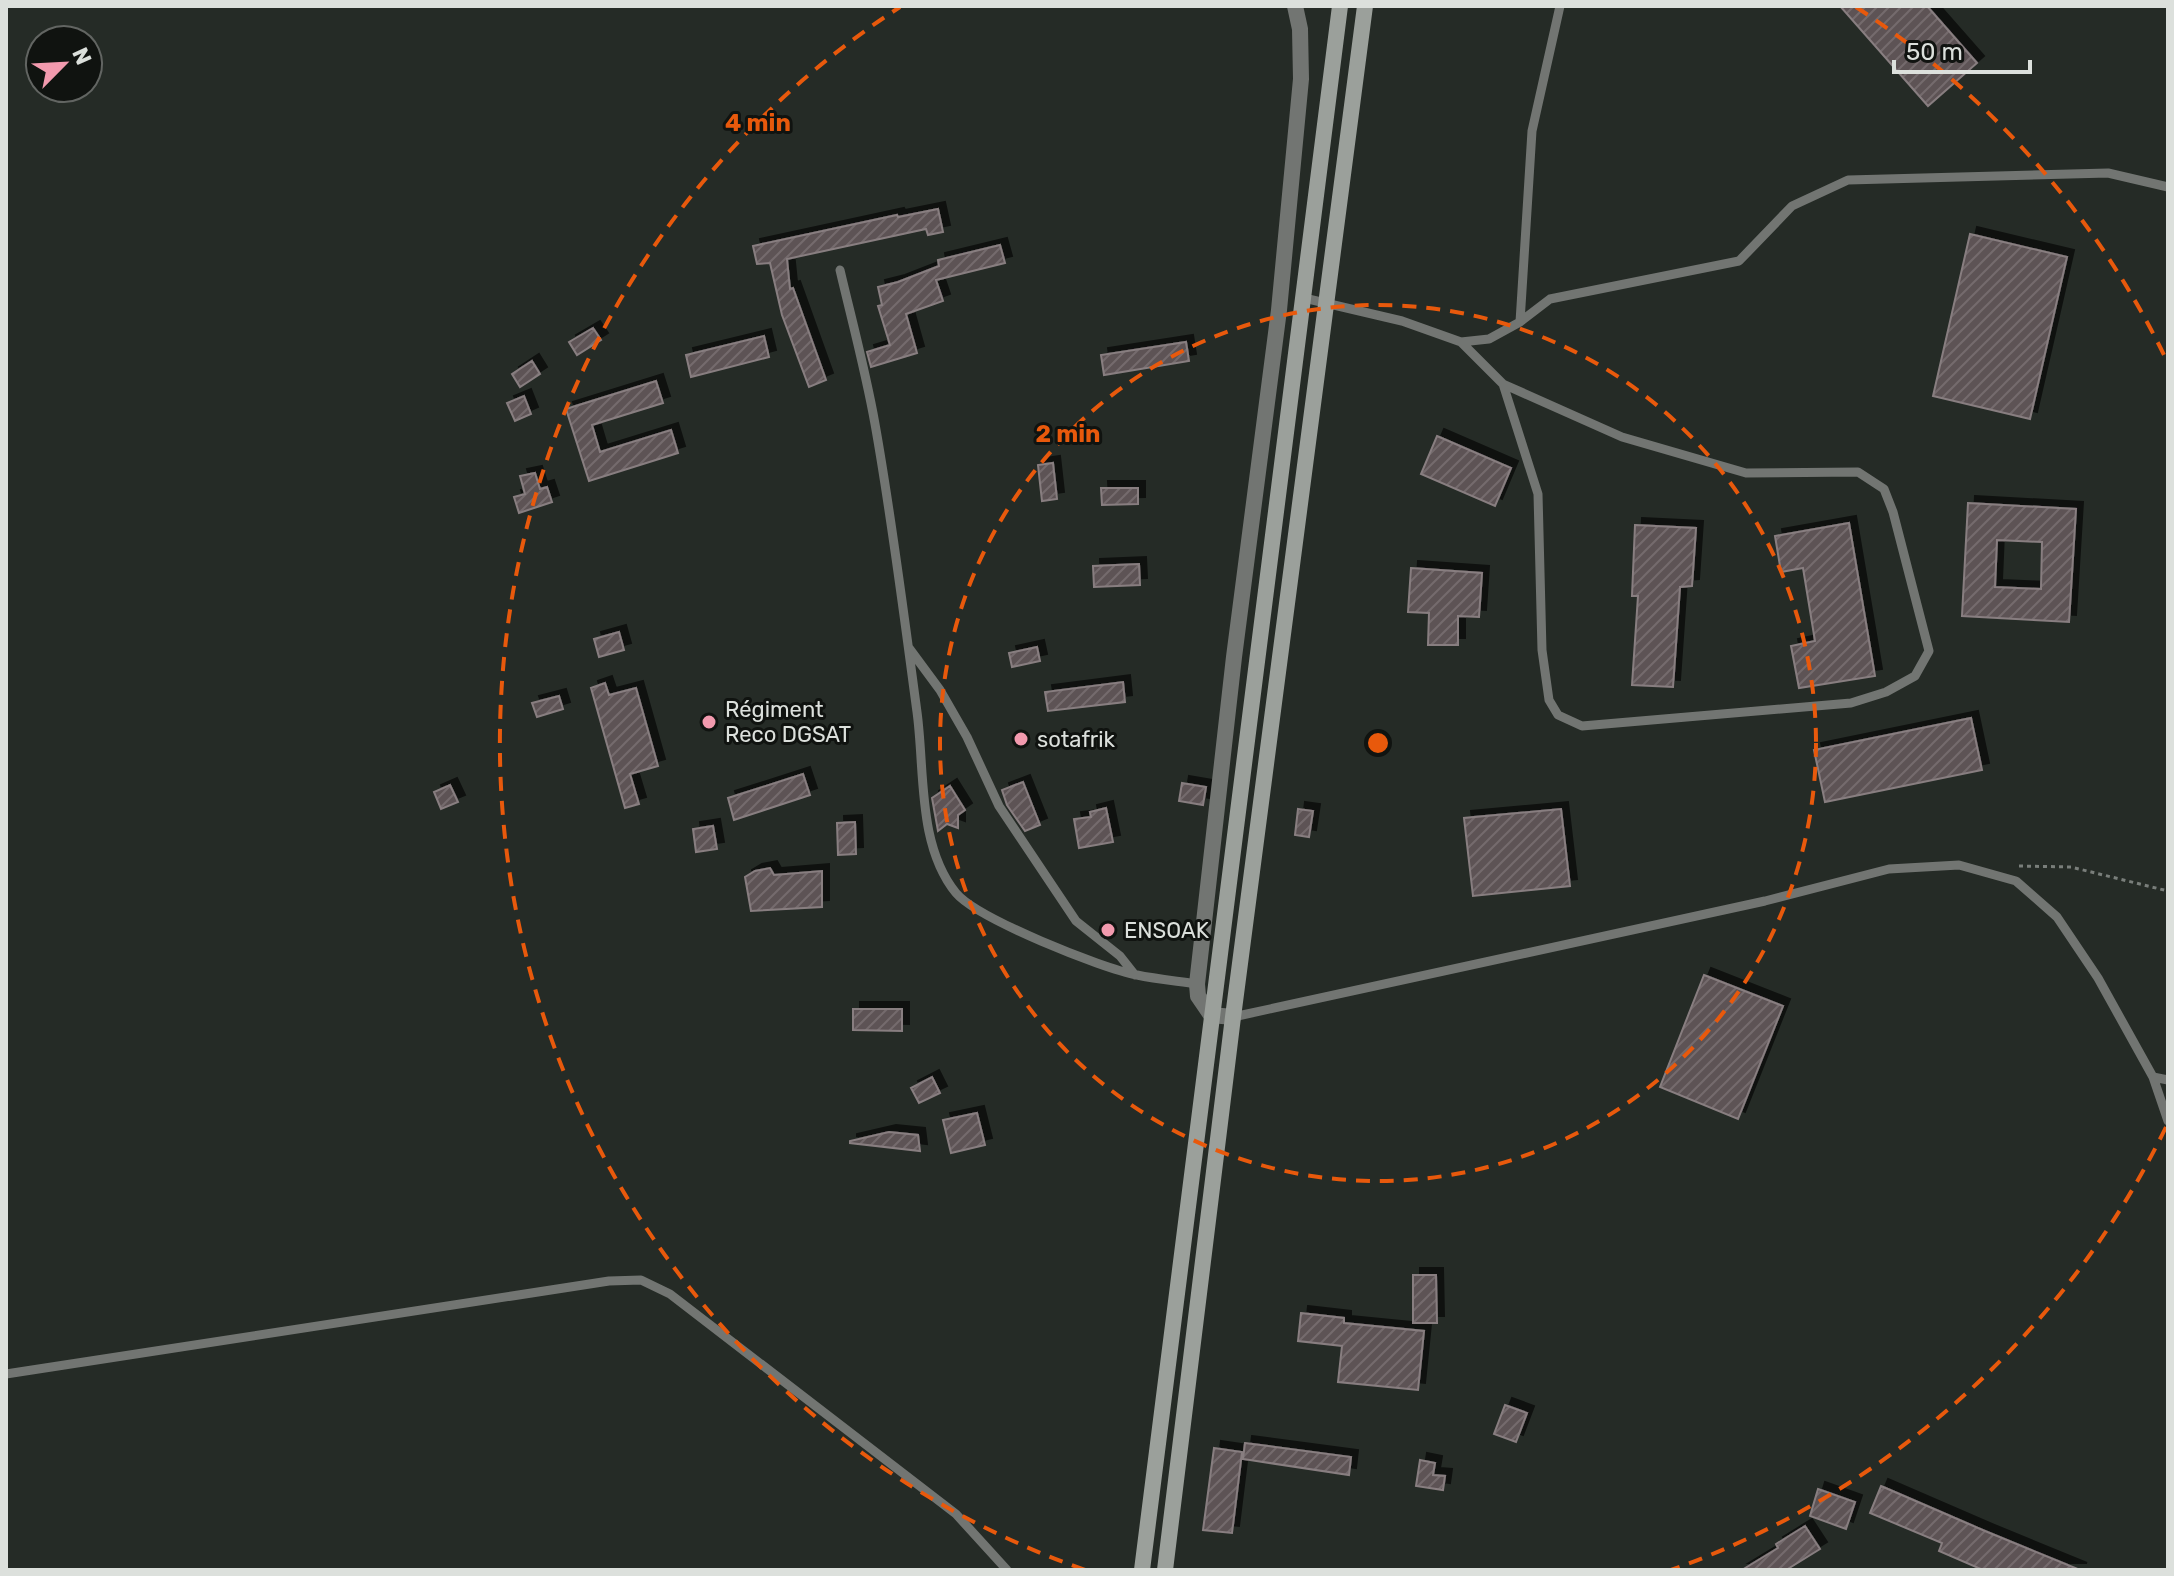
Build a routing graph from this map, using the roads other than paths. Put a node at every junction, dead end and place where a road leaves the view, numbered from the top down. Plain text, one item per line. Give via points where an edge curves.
1 (1295, 6) edge
2 (1340, 6) edge
3 (1365, 6) edge
4 (1560, 6) edge
5 (2168, 187) edge
6 (840, 270) dead end
7 (1304, 298) junction
8 (1325, 303) junction
9 (1520, 322) junction
10 (1461, 342) junction
11 (1503, 384) junction
12 (908, 646) junction
13 (1135, 975) junction
14 (1197, 984) junction
15 (1211, 1015) junction
16 (1233, 1017) junction
17 (2153, 1077) junction
18 (2168, 1080) edge
19 (2168, 1121) edge
20 (6, 1374) edge
21 (1007, 1570) edge
22 (1142, 1570) edge
23 (1165, 1570) edge

1 - 14 street via 1301,79 1279,310
2 - 7 street
3 - 8 street
4 - 9 lane via 1532,131
5 - 9 lane via 2108,173 1848,180 1792,206 1739,261 1550,299
6 - 12 lane via 875,421
7 - 8 lane
7 - 15 street
8 - 10 lane
8 - 16 street
9 - 10 lane via 1489,339
10 - 11 lane
11 - 11 lane via 1538,494 1542,650 1549,700 1558,715 1582,726 1851,703 1915,676 1929,651 1884,489 1858,472 1746,473 1622,437
12 - 13 lane via 967,737 999,806 1076,921
12 - 13 lane via 931,839 954,891 967,905 1018,931
13 - 14 lane
14 - 15 street via 1198,996
15 - 16 street
15 - 22 street
16 - 17 lane via 1889,869 1959,865 2016,881 2057,917
16 - 23 street
17 - 18 lane
17 - 19 lane
20 - 21 lane via 641,1280 670,1294 956,1514

